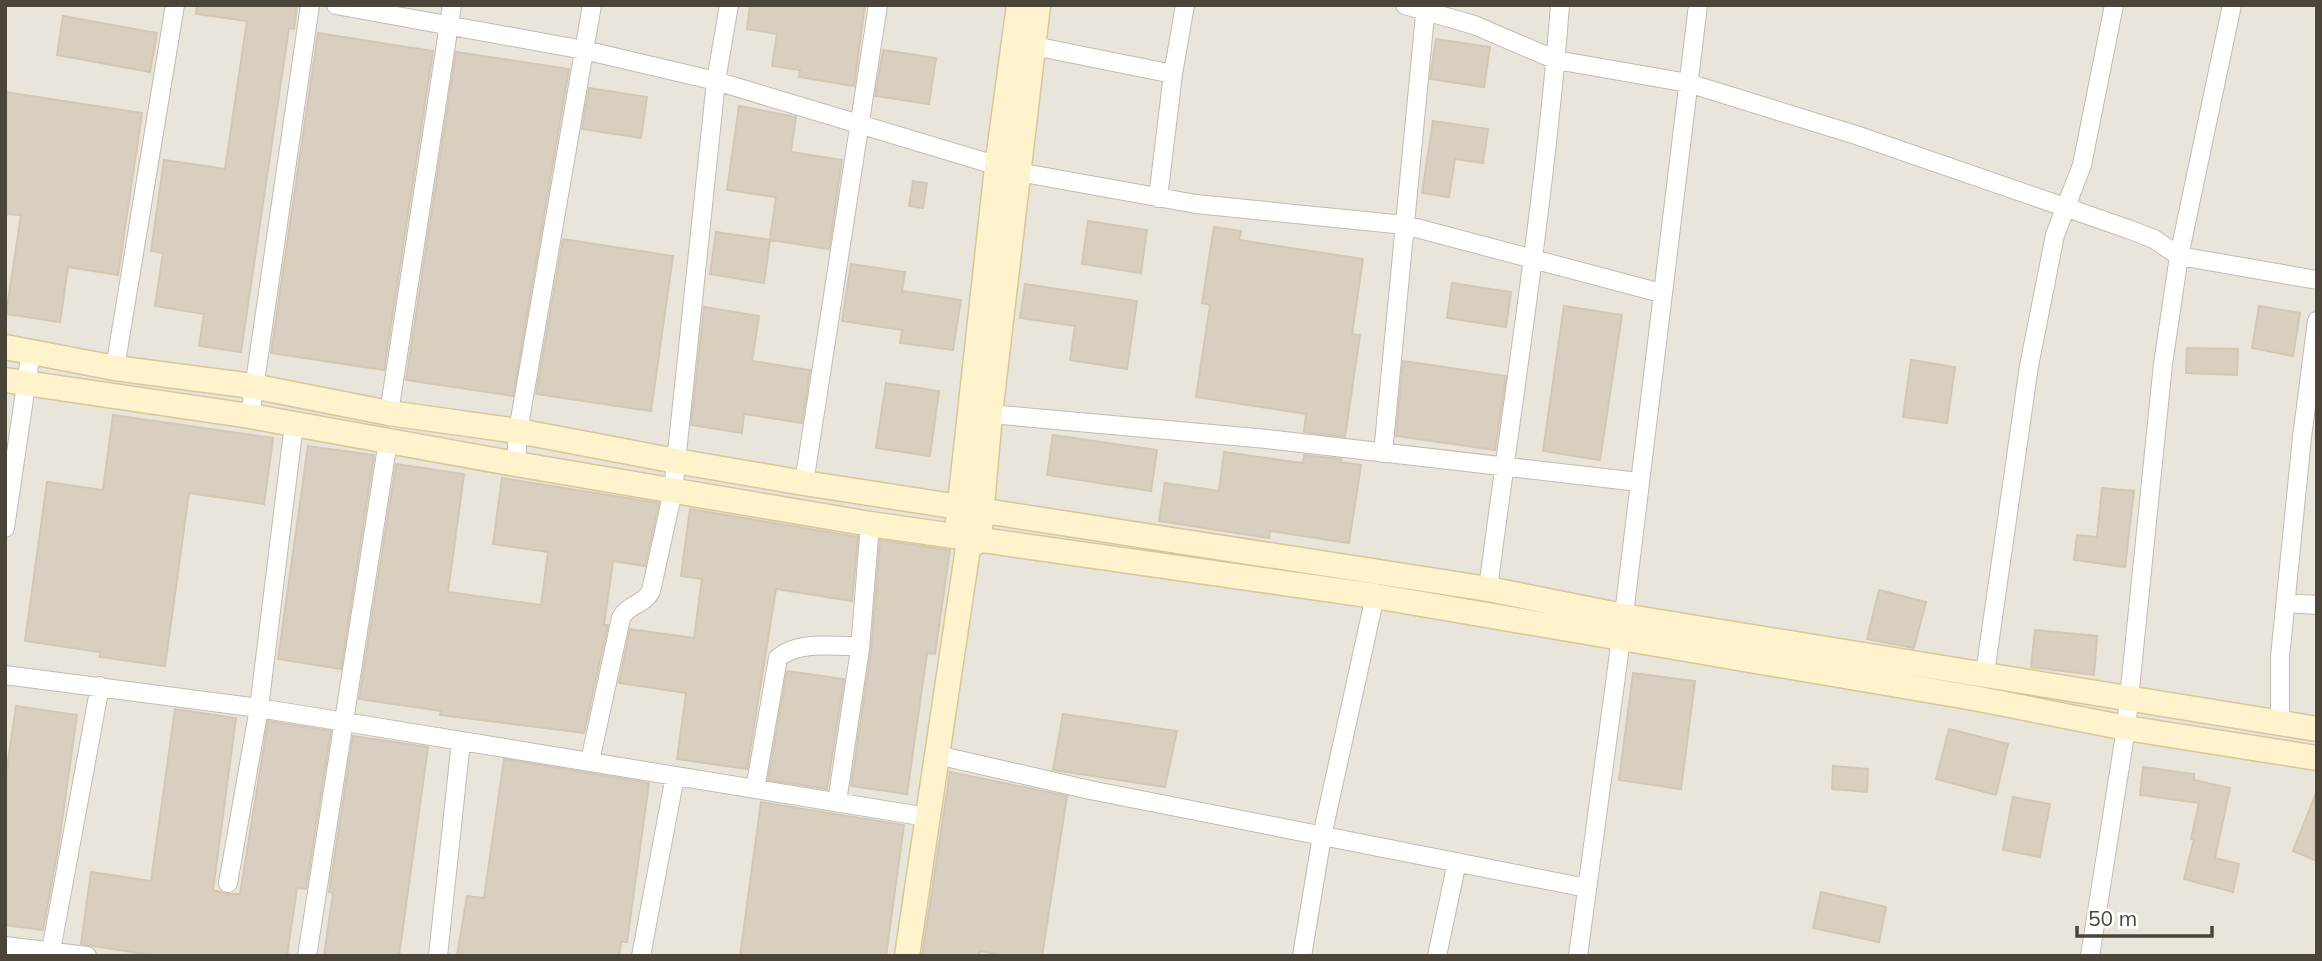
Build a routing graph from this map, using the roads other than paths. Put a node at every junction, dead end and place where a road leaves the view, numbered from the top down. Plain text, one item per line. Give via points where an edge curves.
1 (175, 5) edge
2 (310, 5) edge
3 (336, 5) edge
4 (452, 5) edge
5 (592, 5) edge
6 (729, 5) edge
7 (877, 5) edge
8 (1019, 5) edge
9 (1038, 5) edge
10 (1185, 5) edge
11 (1405, 5) edge
12 (1560, 5) edge
13 (1698, 5) edge
14 (2114, 5) edge
15 (2232, 5) edge
16 (1426, 7) edge
17 (449, 24) junction
18 (1034, 46) junction
19 (584, 50) junction
20 (1556, 60) junction
21 (1172, 74) junction
22 (716, 81) junction
23 (1688, 83) junction
24 (861, 124) junction
25 (1008, 170) junction
26 (1158, 198) junction
27 (2065, 208) junction
28 (1405, 225) junction
29 (2179, 256) junction
30 (1532, 257) junction
31 (2317, 280) edge
32 (1661, 293) junction
33 (2317, 321) edge
34 (5, 347) edge
35 (31, 351) junction
36 (115, 368) junction
37 (17, 382) edge
38 (253, 386) junction
39 (389, 413) junction
40 (990, 414) junction
41 (250, 416) junction
42 (294, 424) junction
43 (518, 431) junction
44 (388, 441) junction
45 (1382, 453) junction
46 (676, 461) junction
47 (516, 464) junction
48 (1503, 468) junction
49 (1639, 482) junction
50 (804, 483) junction
51 (673, 491) junction
52 (970, 509) junction
53 (870, 524) junction
54 (5, 528) edge
55 (968, 541) junction
56 (1488, 589) junction
57 (1375, 596) junction
58 (2287, 603) junction
59 (2317, 605) edge
60 (1622, 627) junction
61 (860, 646) junction
62 (1985, 673) junction
63 (5, 675) edge
64 (100, 686) junction
65 (2127, 698) junction
66 (259, 708) junction
67 (344, 722) junction
68 (2280, 724) junction
69 (2126, 729) junction
70 (2317, 729) edge
71 (461, 741) junction
72 (937, 755) junction
73 (2317, 758) edge
74 (590, 761) junction
75 (675, 776) junction
76 (755, 789) junction
77 (837, 802) junction
78 (927, 817) junction
79 (1322, 836) junction
80 (1457, 862) junction
81 (229, 883) dead end
82 (1587, 888) junction
83 (5, 946) edge
84 (51, 953) edge
85 (87, 956) edge
86 (307, 956) edge
87 (438, 956) edge
88 (641, 956) edge
89 (907, 956) edge
90 (1302, 956) edge
91 (1437, 956) edge
92 (1578, 956) edge
93 (2090, 956) edge

1 - 36 street
2 - 38 street
3 - 17 street
4 - 17 street
5 - 19 street
6 - 22 street
7 - 24 street
8 - 25 main road
9 - 18 main road
10 - 21 street
11 - 16 street
12 - 20 street
13 - 23 street
14 - 27 street via 2082,166
15 - 29 street
16 - 20 street
16 - 28 street
17 - 19 street
17 - 39 street
18 - 21 street
18 - 25 main road
19 - 22 street
19 - 43 street
20 - 23 street
20 - 30 street
21 - 26 street
22 - 24 street
22 - 46 street
23 - 27 street via 1856,135
23 - 32 street
24 - 25 street
24 - 50 street
25 - 26 street
25 - 40 main road
25 - 52 main road
26 - 28 street
27 - 29 street via 2154,239
27 - 62 street via 2055,234 2029,366
28 - 30 street
28 - 45 street
29 - 31 street
29 - 65 street
30 - 32 street
30 - 48 street
32 - 49 street
33 - 58 street
34 - 35 main road
35 - 36 main road
35 - 37 street
36 - 38 main road
37 - 41 main road
37 - 54 street
38 - 39 main road
38 - 41 street
39 - 43 main road
40 - 45 street
40 - 52 main road
41 - 42 main road
42 - 44 main road
42 - 66 street
43 - 46 main road
43 - 47 street
44 - 47 main road
44 - 67 street
45 - 48 street
46 - 50 main road
46 - 51 street
47 - 51 main road
48 - 49 street
48 - 56 street
49 - 60 street
50 - 52 main road
51 - 53 main road
51 - 74 street via 651,591 645,600 629,606 621,618
52 - 55 main road
52 - 56 main road
53 - 55 main road
53 - 61 street
55 - 57 main road
55 - 72 main road
56 - 60 main road
57 - 60 main road
57 - 79 street
58 - 59 street
58 - 68 street via 2280,657
60 - 62 main road
60 - 69 main road
60 - 82 street
61 - 76 street via 803,647 778,658
61 - 77 street
62 - 65 main road
63 - 64 street
64 - 66 street
64 - 84 street
65 - 68 main road
65 - 69 street
66 - 67 street
66 - 81 street
67 - 71 street
67 - 86 street
68 - 70 main road
69 - 73 main road
69 - 93 street
71 - 74 street
71 - 87 street
72 - 78 main road
72 - 79 street
74 - 75 street
75 - 76 street
75 - 88 street
76 - 77 street
77 - 78 street
78 - 89 main road
79 - 80 street
79 - 90 street
80 - 82 street
80 - 91 street
82 - 92 street
83 - 84 street
84 - 85 street

